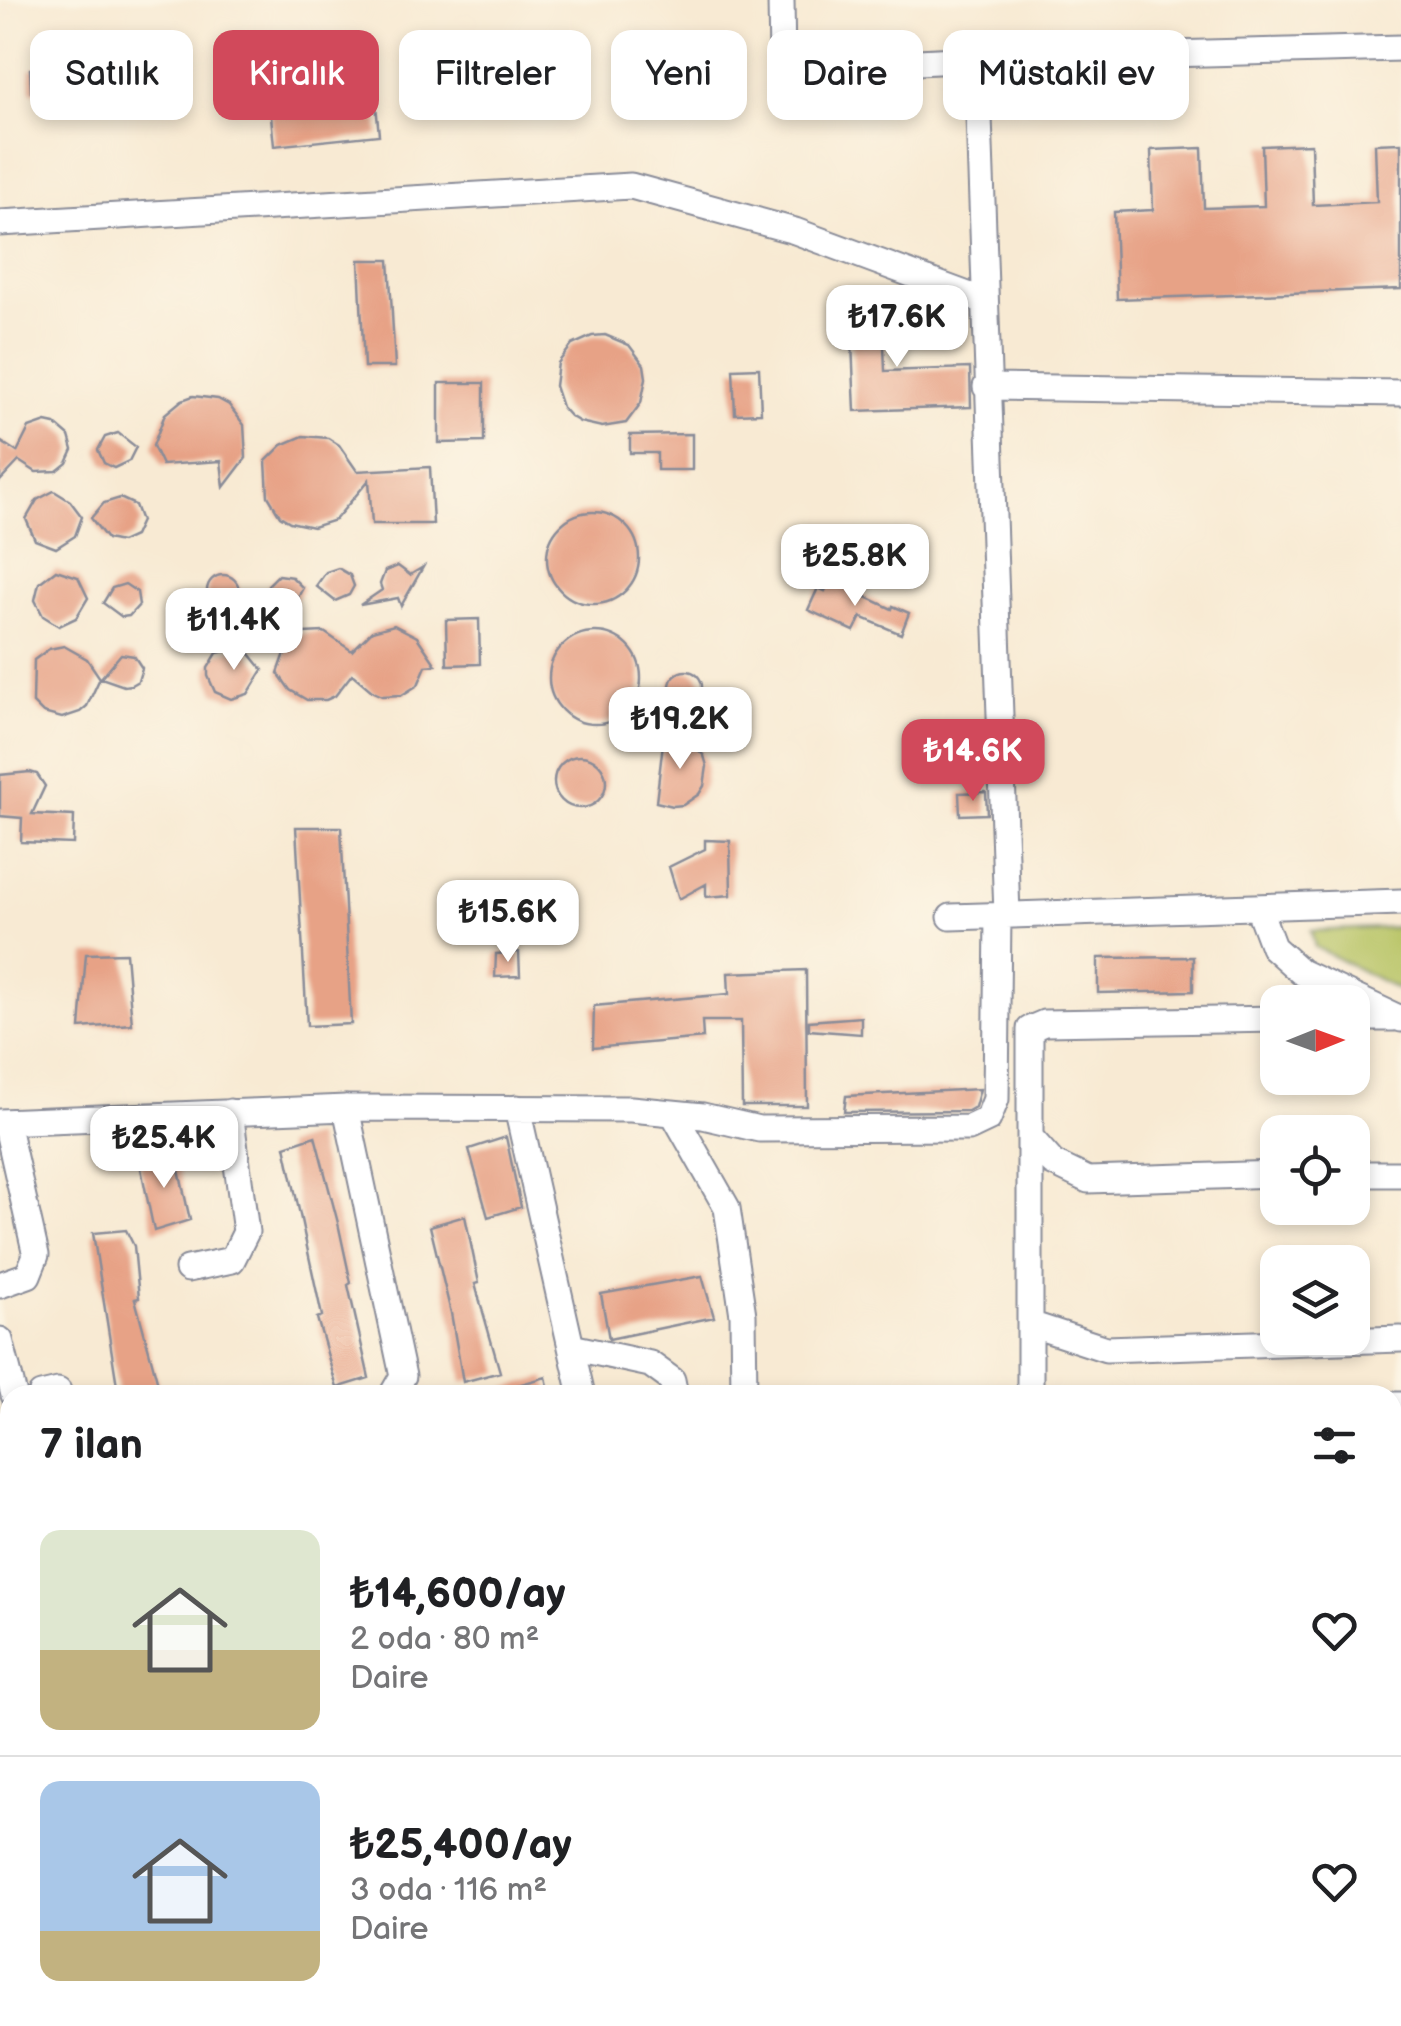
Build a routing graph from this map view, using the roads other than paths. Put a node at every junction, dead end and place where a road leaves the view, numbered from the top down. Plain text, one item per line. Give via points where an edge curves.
1 (781, 0) edge
2 (1401, 48) edge
3 (1189, 53) edge
4 (943, 61) edge
5 (978, 120) edge
6 (0, 223) edge
7 (984, 301) junction
8 (986, 387) junction
9 (1401, 393) edge
10 (1401, 902) edge
11 (1258, 906) junction
12 (1003, 915) junction
13 (951, 917) dead end
14 (1370, 1018) edge
15 (1400, 1018) edge
16 (1260, 1019) edge
17 (346, 1108) junction
18 (517, 1108) junction
19 (230, 1112) junction
20 (672, 1113) junction
21 (3, 1122) edge
22 (1030, 1137) junction
23 (1370, 1174) edge
24 (1401, 1174) edge
25 (1260, 1175) edge
26 (188, 1269) dead end
27 (0, 1285) edge
28 (1030, 1324) junction
29 (1401, 1339) edge
30 (0, 1340) edge
31 (571, 1347) junction
32 (11, 1385) edge
33 (398, 1385) edge
34 (580, 1385) edge
35 (673, 1385) edge
36 (744, 1385) edge
37 (1030, 1385) edge

1 - 4 street via 782,61 800,68
2 - 3 street
5 - 7 street
6 - 7 street via 631,186 795,231
7 - 8 street
8 - 9 street
8 - 12 street
10 - 11 street
11 - 12 street
11 - 15 street via 1273,948 1301,972
12 - 13 street
12 - 20 street via 996,1099 988,1119 969,1128 808,1130
14 - 15 street
16 - 22 street via 1044,1023 1030,1029
17 - 18 street
17 - 19 street
17 - 33 street via 403,1376
18 - 20 street
18 - 31 street
19 - 21 street
19 - 26 street via 246,1232 232,1260
20 - 36 street via 727,1208 743,1314
21 - 27 street via 36,1255 28,1275
22 - 25 street via 1053,1163 1088,1180
22 - 28 street
23 - 24 street
28 - 29 street via 1106,1348
28 - 37 street
30 - 32 street
31 - 34 street
31 - 35 street via 650,1364

